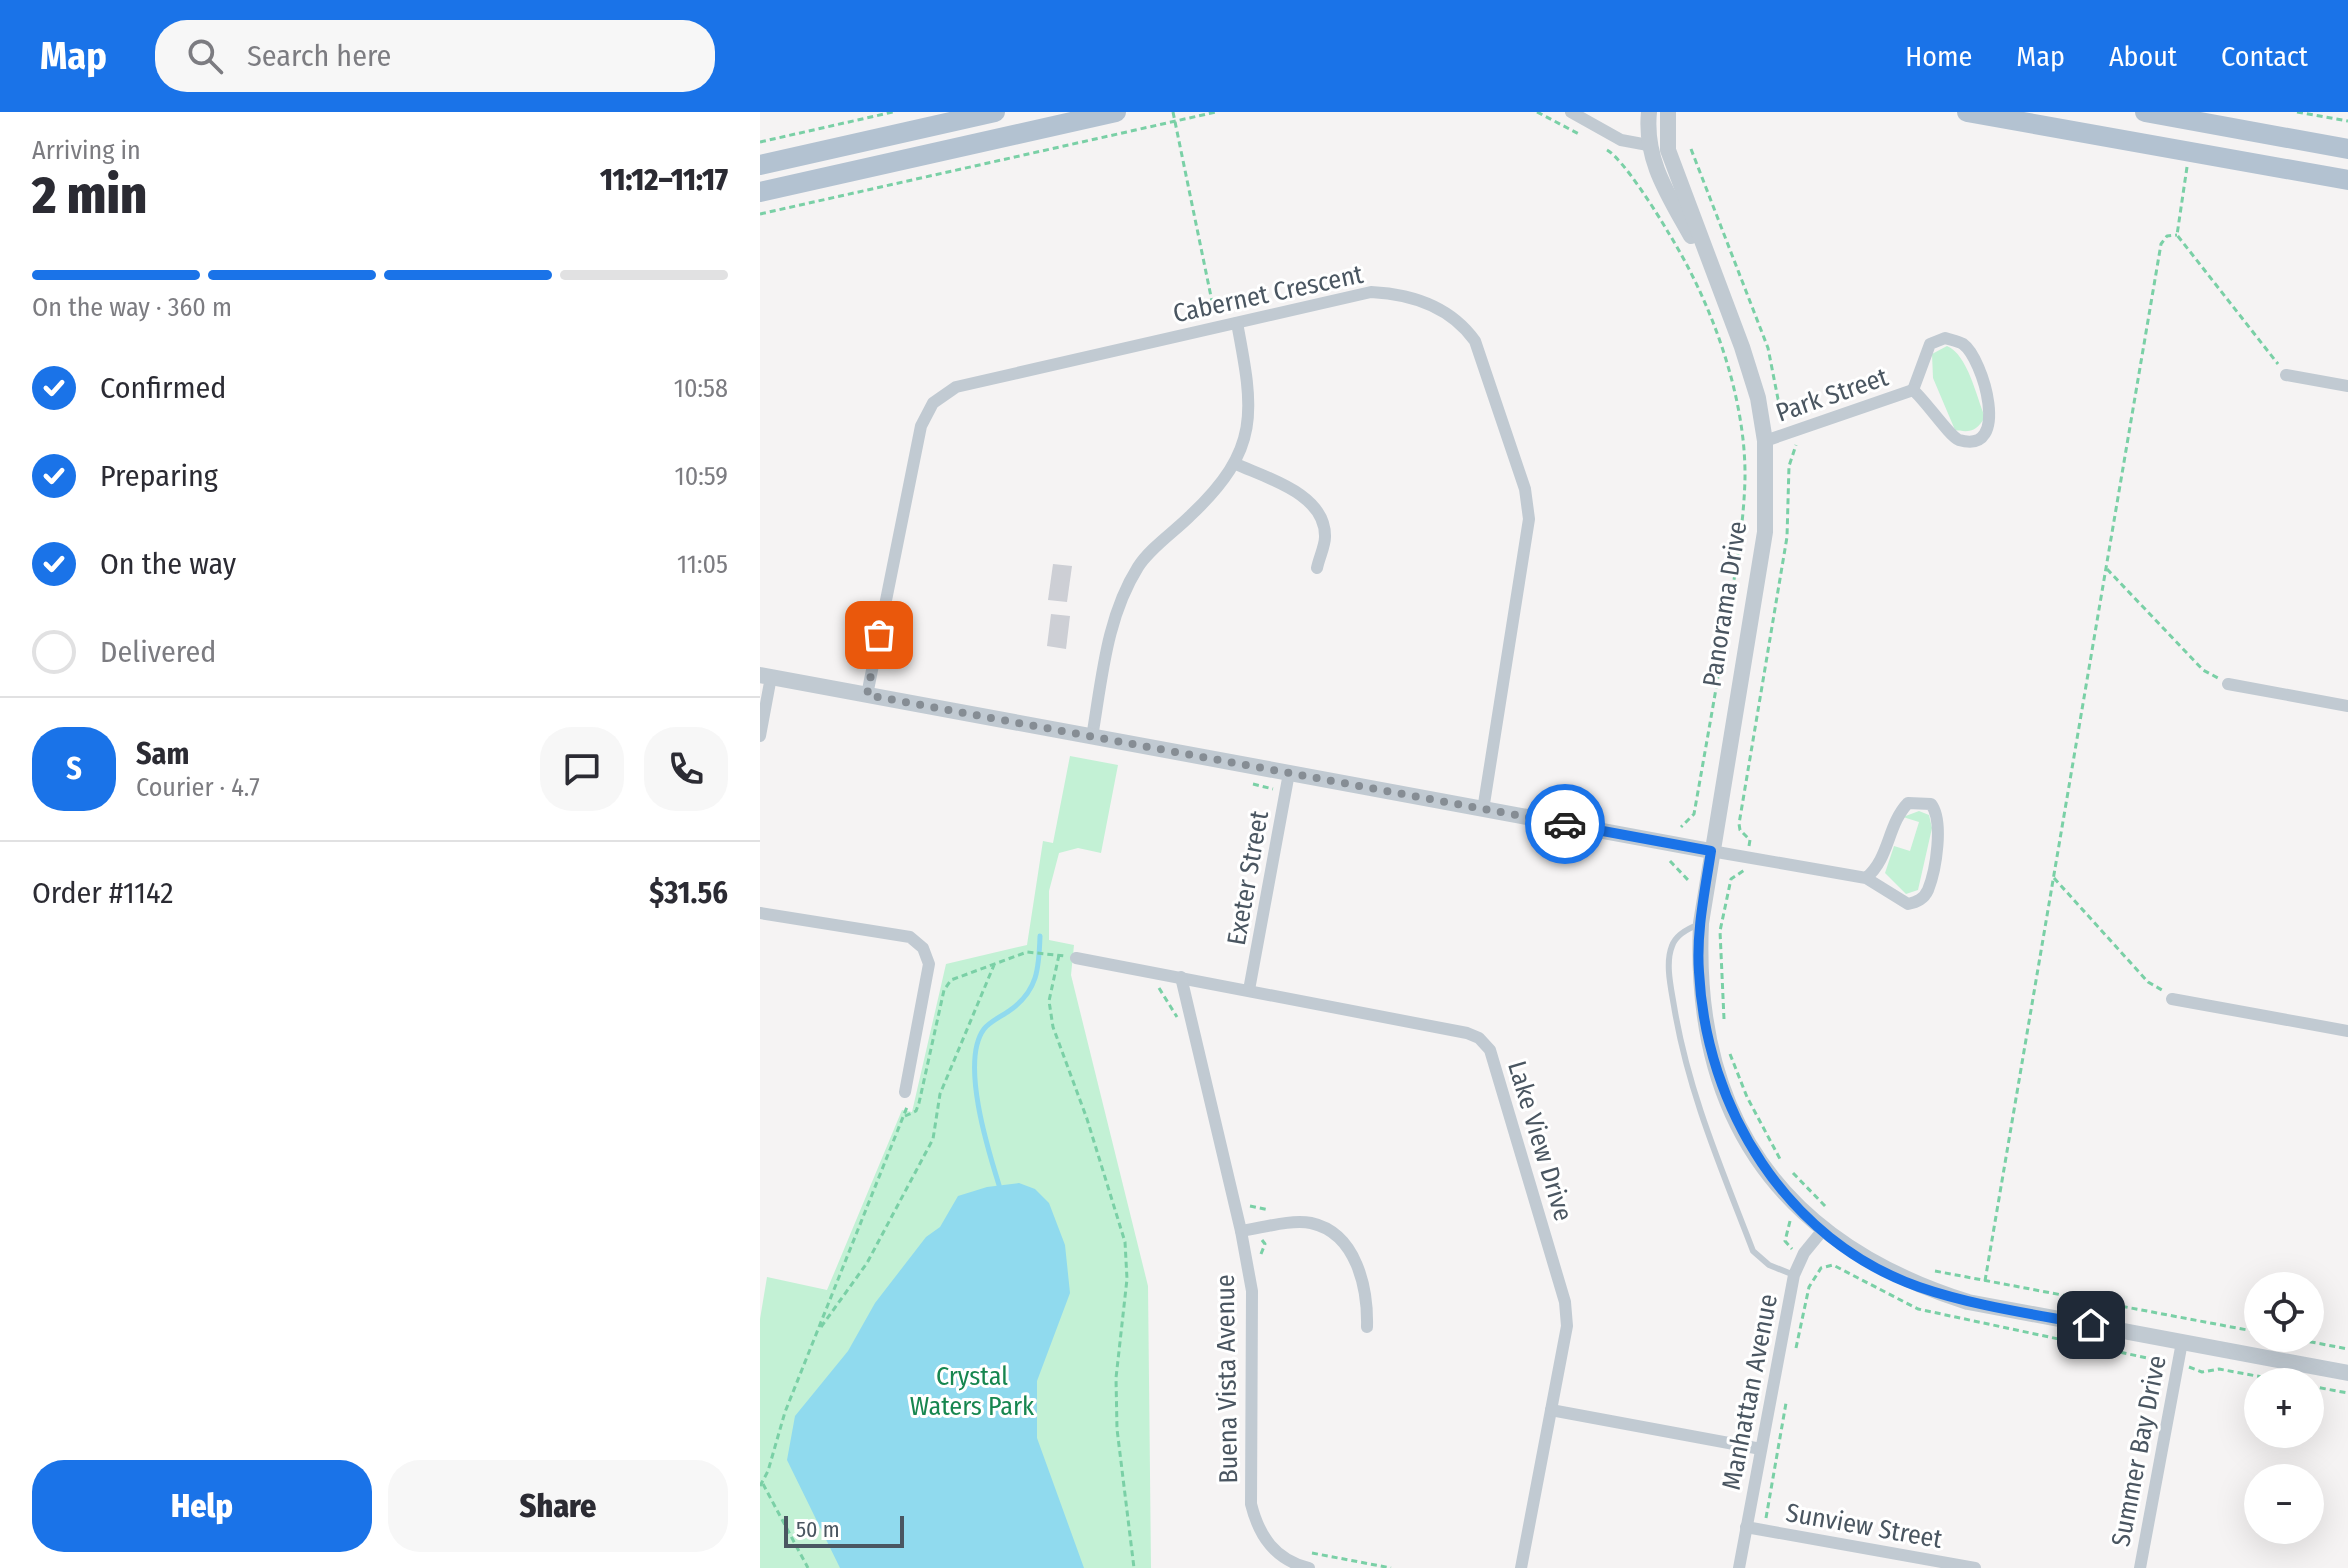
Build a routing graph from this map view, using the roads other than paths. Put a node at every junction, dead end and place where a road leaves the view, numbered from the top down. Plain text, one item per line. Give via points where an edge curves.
1 (995, 112) edge
2 (1116, 112) edge
3 (1571, 112) edge
4 (1649, 112) edge
5 (1668, 112) edge
6 (1967, 112) edge
7 (2145, 112) edge
8 (1648, 145) junction
9 (2348, 149) edge
10 (760, 165) edge
11 (2348, 180) edge
12 (760, 192) edge
13 (1725, 295) junction
14 (1237, 323) junction
15 (2286, 375) road end
16 (2348, 386) edge
17 (1913, 390) junction
18 (1765, 441) junction
19 (1236, 464) junction
20 (1317, 568) dead end
21 (766, 676) edge
22 (2228, 684) road end
23 (867, 695) junction
24 (2348, 706) edge
25 (760, 736) edge
26 (1092, 737) junction
27 (1289, 773) junction
28 (1483, 810) junction
29 (1711, 851) junction
30 (1866, 878) junction
31 (760, 913) edge
32 (1701, 923) junction
33 (1076, 958) dead end
34 (1181, 977) junction
35 (1249, 990) junction
36 (2172, 999) road end
37 (2348, 1031) edge
38 (905, 1092) dead end
39 (1241, 1231) junction
40 (1822, 1231) junction
41 (1794, 1275) junction
42 (1367, 1327) dead end
43 (2182, 1342) junction
44 (2348, 1373) edge
45 (1551, 1410) junction
46 (1761, 1449) junction
47 (1746, 1527) junction
48 (1309, 1568) edge
49 (1521, 1568) edge
50 (1739, 1568) edge
51 (1975, 1568) edge
52 (2140, 1568) edge

1 - 10 main road
2 - 12 main road
3 - 8 street via 1621,140
4 - 8 street, Panorama Drive
5 - 13 street, Panorama Drive via 1668,150
6 - 11 main road
7 - 9 main road
8 - 13 street, Panorama Drive via 1665,189
13 - 18 street, Panorama Drive via 1758,398
14 - 19 street via 1251,397
14 - 23 street, Cabernet Crescent via 956,387 933,403 921,426
14 - 28 street, Cabernet Crescent via 1371,292 1403,294 1462,323 1475,341 1525,489 1529,519
15 - 16 street
17 - 17 street, Park Street via 1930,344 1945,338 1962,343 1971,352 1990,403 1992,416 1985,433 1959,440
17 - 18 street, Park Street
18 - 29 street, Panorama Drive via 1765,532
19 - 20 street via 1302,495 1319,514 1325,536
19 - 26 street via 1216,492 1140,563 1120,598
21 - 23 street
21 - 25 street
22 - 24 street
23 - 26 street
26 - 27 street
27 - 28 street
27 - 35 street, Exeter Street
28 - 29 street
29 - 30 street
29 - 32 street, Panorama Drive
30 - 30 street via 1880,866 1898,813 1908,803 1931,804 1940,823 1928,891 1920,901 1908,904
31 - 38 street via 910,937 923,948 929,964
32 - 40 street, Panorama Drive via 1698,970 1703,1016 1725,1098 1751,1149 1785,1195
32 - 41 lane via 1687,929 1671,947 1670,979 1681,1048 1696,1103 1753,1251
33 - 34 street, Lake View Drive
34 - 35 street, Lake View Drive
34 - 39 street, Buena Vista Avenue
35 - 45 street, Lake View Drive via 1467,1033 1490,1050 1565,1302 1567,1326
36 - 37 street
39 - 42 street via 1311,1223 1347,1246 1368,1293
39 - 48 street, Buena Vista Avenue via 1252,1291 1251,1504 1258,1531 1277,1553
40 - 41 street, Manhattan Avenue
40 - 43 street, Panorama Drive via 1915,1286 1968,1302
41 - 46 street, Manhattan Avenue
43 - 44 street, Panorama Drive
43 - 52 street, Summer Bay Drive
45 - 46 street
45 - 49 street, Lake View Drive
46 - 47 street, Manhattan Avenue
47 - 50 street, Manhattan Avenue
47 - 51 street, Sunview Street

